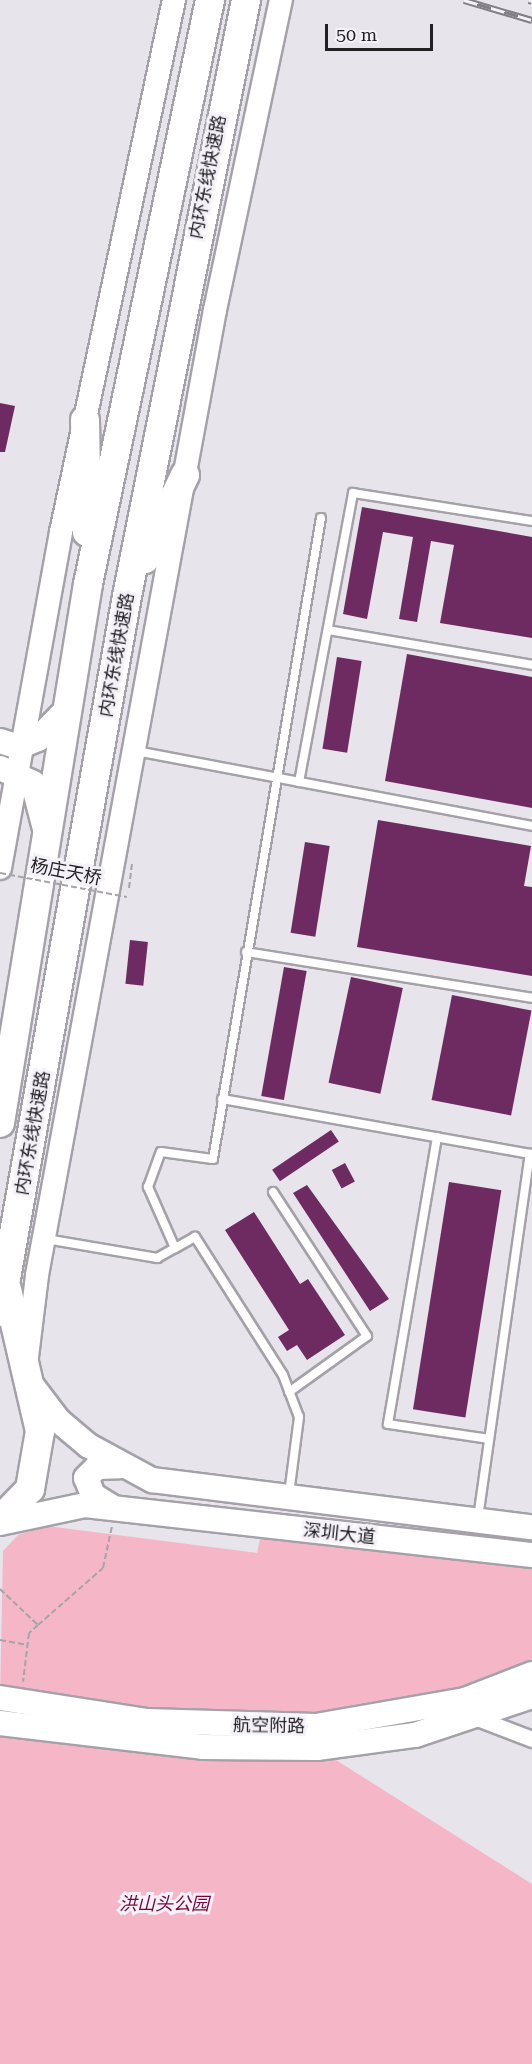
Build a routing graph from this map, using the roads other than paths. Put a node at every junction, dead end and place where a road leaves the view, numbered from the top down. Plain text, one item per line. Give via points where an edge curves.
1 (174, 0) edge
2 (210, 0) edge
3 (246, 0) edge
4 (281, 0) edge
5 (85, 420) junction
6 (185, 475) junction
7 (321, 518) dead end
8 (532, 521) edge
9 (87, 584) junction
10 (128, 596) junction
11 (328, 630) junction
12 (532, 665) edge
13 (66, 710) junction
14 (10, 744) edge
15 (134, 750) junction
16 (7, 770) edge
17 (274, 777) junction
18 (299, 782) junction
19 (532, 826) edge
20 (46, 836) junction
21 (0, 871) edge
22 (246, 952) junction
23 (532, 998) edge
24 (222, 1099) junction
25 (0, 1123) edge
26 (437, 1137) junction
27 (531, 1154) edge
28 (273, 1192) dead end
29 (44, 1238) junction
30 (176, 1248) junction
31 (6, 1284) junction
32 (0, 1312) edge
33 (25, 1376) junction
34 (289, 1392) junction
35 (489, 1438) junction
36 (120, 1466) junction
37 (288, 1499) junction
38 (114, 1507) junction
39 (0, 1522) edge
40 (477, 1523) junction
41 (532, 1527) edge
42 (529, 1556) edge
43 (531, 1679) edge
44 (10, 1700) edge
45 (477, 1718) junction
46 (0, 1723) edge
47 (532, 1738) edge

1 - 5 street
2 - 9 highway, 内环东线快速路
3 - 10 highway, 内环东线快速路
4 - 6 street
5 - 9 highway
5 - 14 street
6 - 10 highway
6 - 15 street
7 - 17 lane
8 - 11 lane via 353,493
9 - 13 highway, 内环东线快速路
10 - 31 highway, 内环东线快速路
11 - 12 lane
11 - 18 lane
13 - 14 main road via 38,739
13 - 20 highway, 内环东线快速路
14 - 16 street
15 - 17 lane
15 - 29 street
16 - 20 main road via 33,783
16 - 21 street
17 - 18 lane
17 - 22 lane
18 - 19 lane
20 - 25 highway, 内环东线快速路
22 - 23 lane
22 - 24 lane
24 - 26 lane
24 - 30 lane via 213,1159 160,1152 148,1187
26 - 27 lane
26 - 35 lane via 388,1424
27 - 35 lane
28 - 34 lane via 367,1336
29 - 30 lane via 157,1258
29 - 33 street
30 - 34 lane via 195,1237
31 - 32 highway, 内环东线快速路
31 - 33 highway
33 - 36 main road, 深圳大道 via 59,1421
33 - 39 highway via 40,1431 39,1462 30,1489
34 - 37 lane via 299,1417
35 - 40 lane
36 - 37 main road, 深圳大道 via 152,1480
36 - 38 main road via 97,1467 86,1478 93,1495
37 - 40 main road, 深圳大道
38 - 39 main road, 深圳大道 via 85,1505
38 - 42 main road, 深圳大道
40 - 41 main road, 深圳大道
43 - 44 main road, 航空附路 via 465,1700 316,1726 147,1721
43 - 45 main road, 航空附路
45 - 46 main road, 航空附路 via 415,1735 316,1748 203,1747
45 - 47 street

